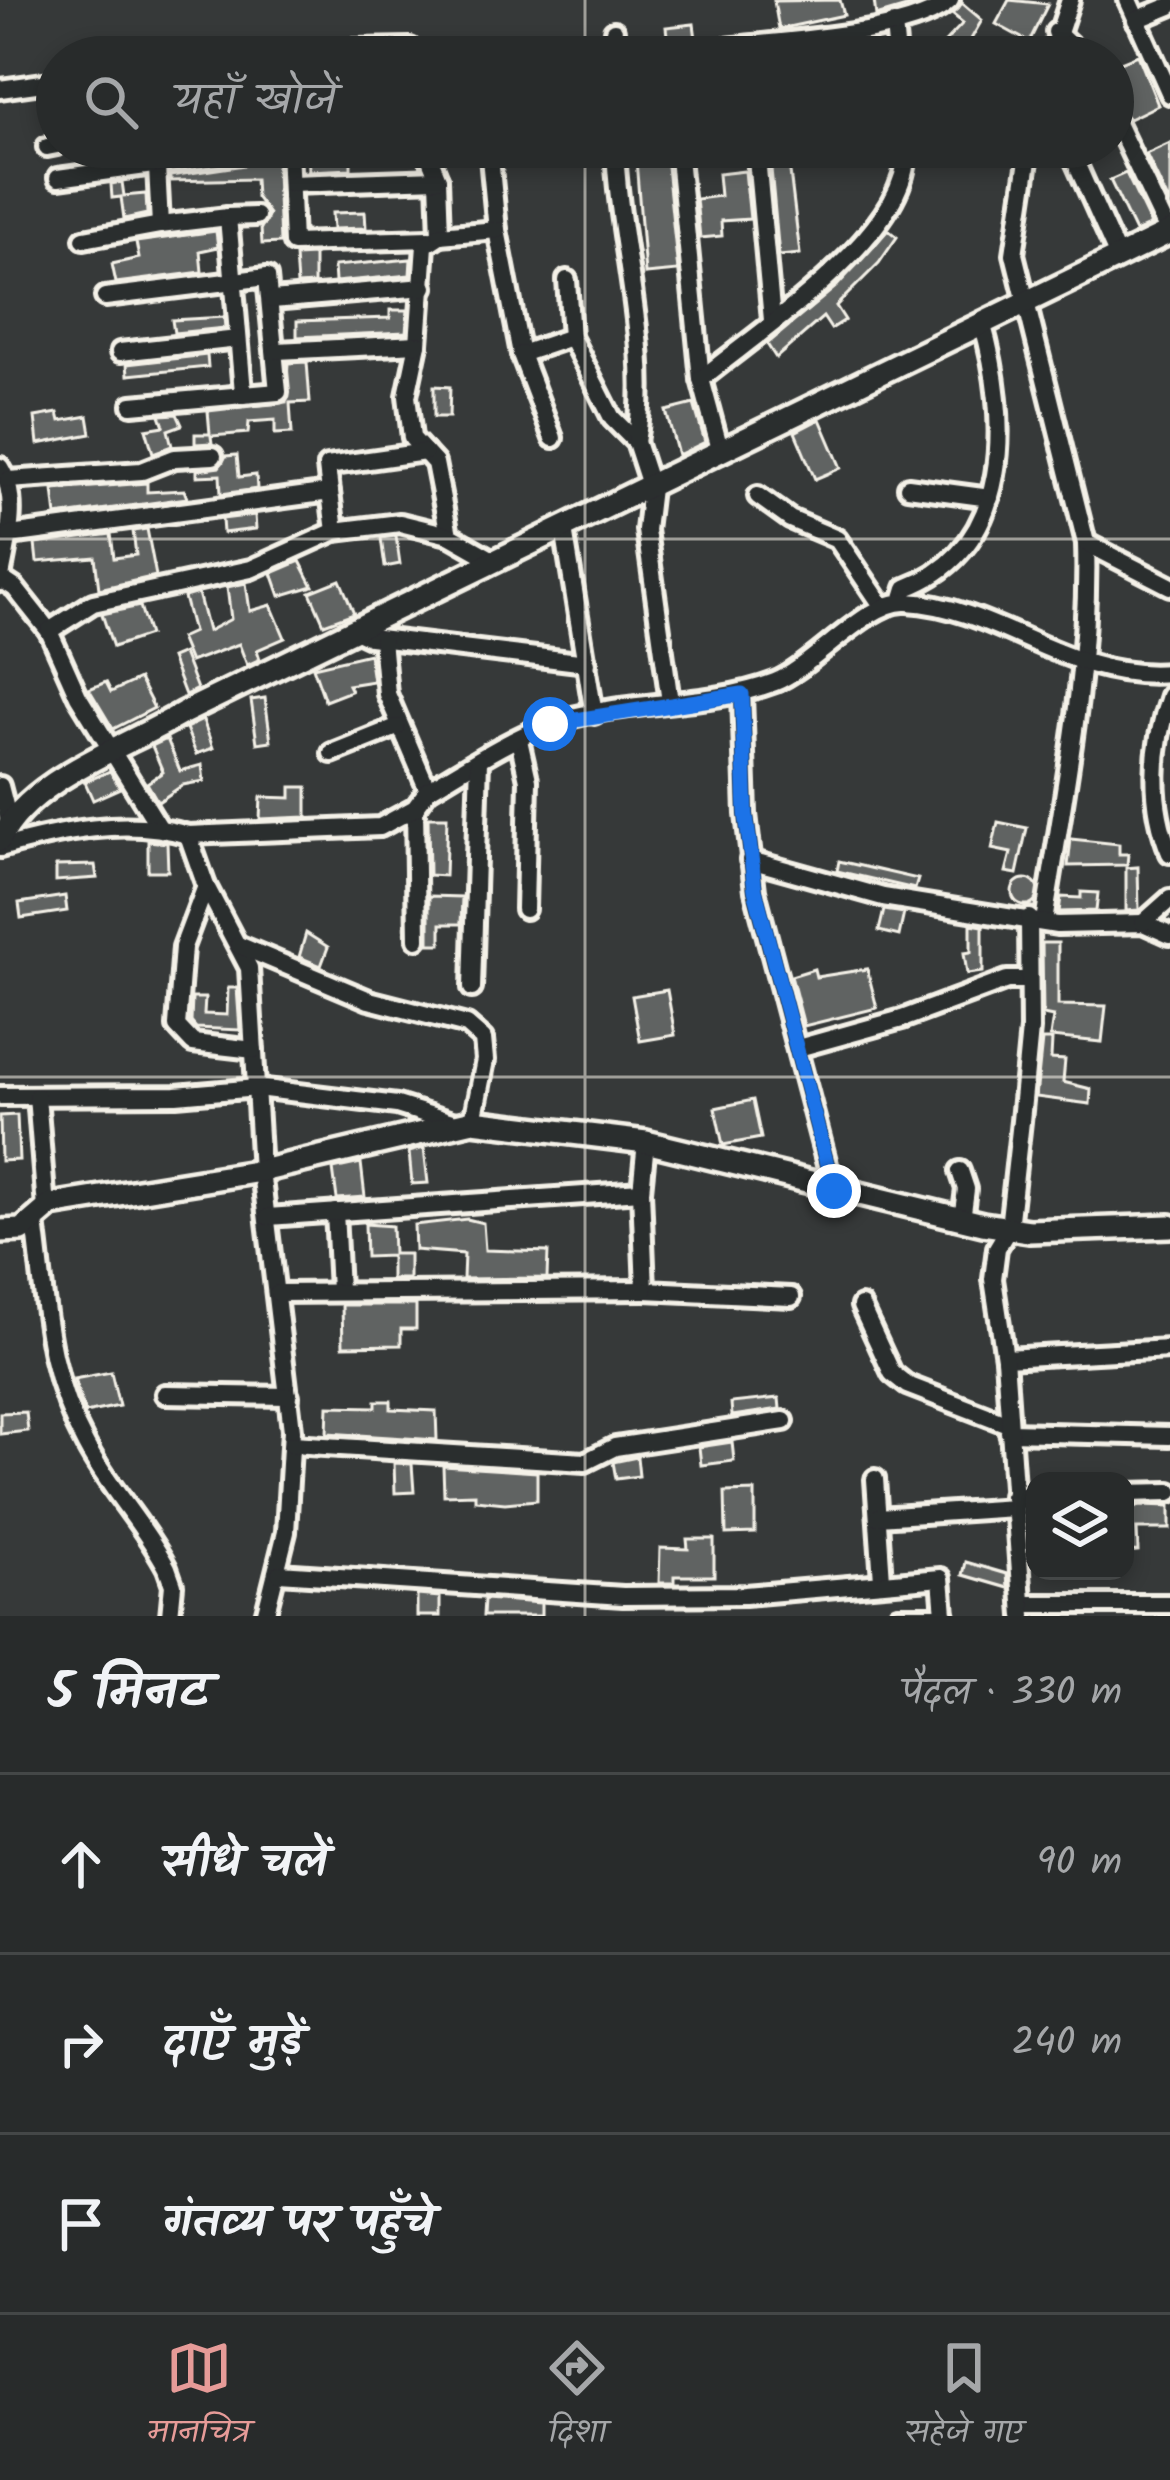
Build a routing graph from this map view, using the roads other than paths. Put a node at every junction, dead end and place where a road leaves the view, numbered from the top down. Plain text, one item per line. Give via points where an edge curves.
1 (950, 0) edge
2 (1070, 0) edge
3 (1128, 0) edge
4 (1170, 6) edge
5 (1136, 20) junction
6 (894, 24) junction
7 (614, 31) dead end
8 (1056, 32) junction
9 (614, 36) edge
10 (830, 36) edge
11 (895, 36) edge
12 (1055, 36) edge
13 (1060, 36) edge
14 (36, 84) edge
15 (0, 89) edge
16 (1170, 94) edge
17 (1134, 159) edge
18 (99, 168) edge
19 (158, 168) edge
20 (290, 168) edge
21 (434, 168) edge
22 (491, 168) edge
23 (617, 168) edge
24 (680, 168) edge
25 (758, 168) edge
26 (904, 168) edge
27 (1027, 168) edge
28 (1078, 168) edge
29 (58, 178) dead end
30 (438, 179) junction
31 (291, 184) junction
32 (256, 216) dead end
33 (228, 217) junction
34 (160, 225) junction
35 (497, 230) junction
36 (1169, 232) edge
37 (435, 237) junction
38 (84, 239) dead end
39 (1118, 257) junction
40 (233, 280) junction
41 (567, 280) dead end
42 (424, 287) junction
43 (105, 297) dead end
44 (272, 300) junction
45 (1022, 304) junction
46 (772, 320) junction
47 (982, 322) junction
48 (571, 337) junction
49 (238, 339) junction
50 (418, 344) junction
51 (277, 351) junction
52 (119, 352) dead end
53 (521, 354) junction
54 (701, 379) junction
55 (244, 392) junction
56 (132, 405) dead end
57 (553, 438) dead end
58 (636, 442) junction
59 (425, 452) junction
60 (721, 453) junction
61 (213, 456) dead end
62 (4, 474) edge
63 (908, 487) dead end
64 (651, 488) junction
65 (330, 492) junction
66 (758, 496) dead end
67 (990, 498) junction
68 (564, 529) junction
69 (335, 531) junction
70 (10, 535) junction
71 (449, 536) junction
72 (1086, 543) junction
73 (493, 560) junction
74 (0, 580) edge
75 (1170, 586) edge
76 (902, 601) junction
77 (883, 607) junction
78 (356, 630) junction
79 (49, 631) junction
80 (382, 639) junction
81 (587, 663) junction
82 (1079, 664) junction
83 (1170, 673) edge
84 (742, 694) junction
85 (1170, 696) edge
86 (670, 702) junction
87 (593, 714) junction
88 (397, 727) junction
89 (519, 740) junction
90 (332, 753) dead end
91 (114, 754) junction
92 (479, 760) junction
93 (0, 786) edge
94 (428, 790) junction
95 (415, 808) junction
96 (159, 826) junction
97 (3, 836) edge
98 (188, 836) junction
99 (1170, 853) edge
100 (750, 860) junction
101 (206, 886) junction
102 (1170, 898) edge
103 (525, 909) dead end
104 (1036, 920) junction
105 (1143, 923) junction
106 (1170, 935) edge
107 (417, 939) dead end
108 (238, 945) junction
109 (1029, 980) junction
110 (472, 988) dead end
111 (798, 1048) junction
112 (254, 1050) junction
113 (256, 1088) junction
114 (0, 1096) edge
115 (38, 1096) junction
116 (466, 1122) junction
117 (646, 1142) junction
118 (262, 1171) junction
119 (961, 1171) dead end
120 (641, 1191) junction
121 (834, 1191) junction
122 (335, 1212) junction
123 (40, 1215) junction
124 (268, 1217) junction
125 (962, 1220) junction
126 (1170, 1226) edge
127 (1009, 1228) junction
128 (0, 1232) edge
129 (645, 1290) junction
130 (339, 1291) junction
131 (278, 1293) junction
132 (791, 1298) dead end
133 (861, 1306) dead end
134 (1170, 1348) edge
135 (1005, 1358) junction
136 (165, 1394) dead end
137 (289, 1396) junction
138 (784, 1421) dead end
139 (1009, 1428) junction
140 (1170, 1436) edge
141 (292, 1444) junction
142 (875, 1479) dead end
143 (1170, 1492) edge
144 (1134, 1493) edge
145 (1026, 1499) edge
146 (1014, 1502) junction
147 (878, 1517) junction
148 (279, 1573) junction
149 (882, 1580) junction
150 (1170, 1604) edge
151 (1023, 1610) edge
152 (945, 1615) edge
153 (170, 1616) edge
154 (266, 1616) edge
155 (898, 1616) edge

1 - 6 street via 938,12
2 - 8 street
3 - 5 street
4 - 5 street
5 - 16 street
6 - 10 street
6 - 11 street
7 - 9 street
8 - 12 street
8 - 13 street
14 - 15 street
17 - 36 street
18 - 29 street
19 - 34 street
20 - 31 street
21 - 30 street
22 - 35 street
23 - 58 street via 645,395
24 - 54 street
25 - 46 street
26 - 46 street via 872,227 800,305
27 - 45 street via 1014,254
28 - 39 street
30 - 31 street
30 - 37 street
31 - 37 street via 293,243
32 - 33 street
33 - 34 street
33 - 40 street
34 - 38 street
35 - 37 street
35 - 53 street
36 - 39 main road
37 - 42 street
39 - 45 main road
40 - 43 street
40 - 44 street via 267,277
40 - 49 street
41 - 48 street
42 - 44 street
42 - 50 street
44 - 51 street
45 - 47 main road
45 - 72 street
46 - 54 street
47 - 60 main road
47 - 67 street via 999,401
48 - 53 street
48 - 58 street via 612,418
49 - 52 street
49 - 55 street
50 - 51 street
50 - 59 street via 407,396 412,438
51 - 55 street via 278,392
53 - 57 street
54 - 60 street
55 - 56 street
58 - 64 street
59 - 65 street via 327,466
59 - 71 street via 435,463
60 - 64 main road
61 - 62 street via 142,471
62 - 70 street
63 - 67 street
64 - 68 main road
64 - 86 street via 646,530
65 - 69 street
65 - 70 street
66 - 77 street via 837,539
67 - 76 street via 954,562 906,588
68 - 73 main road
68 - 81 street
69 - 71 street via 400,523
69 - 79 street via 250,569 93,603
70 - 74 street
71 - 73 street
72 - 75 street
72 - 82 street
73 - 78 main road
74 - 79 street
76 - 77 street
76 - 82 street via 940,608
77 - 84 street via 790,676
78 - 80 street
78 - 91 main road
79 - 91 street
80 - 81 street
80 - 88 street
81 - 87 street
82 - 83 street
82 - 104 street
84 - 86 street
84 - 100 street
85 - 99 street via 1156,752 1157,804
86 - 87 street
87 - 89 street
88 - 90 street
88 - 94 street
89 - 92 street
89 - 103 street via 528,780
91 - 96 street
91 - 97 main road via 46,784
92 - 94 street
92 - 110 street
93 - 97 street
94 - 95 street
95 - 98 street via 380,827
95 - 107 street
96 - 97 street
96 - 98 street
98 - 101 street
100 - 104 street via 883,897
100 - 111 street
101 - 108 street
101 - 112 street via 183,947 177,1026 193,1043
102 - 105 street
104 - 105 street
104 - 109 street
105 - 106 street
108 - 112 street via 250,968
108 - 116 street via 369,1000 467,1025 483,1039 484,1060
109 - 111 street via 1007,980
109 - 127 street
111 - 121 street
112 - 113 street
113 - 115 street
113 - 116 street
113 - 118 street
114 - 115 street
115 - 123 street
116 - 117 main road
116 - 118 main road
117 - 120 street
117 - 121 main road
118 - 123 main road
118 - 124 street
119 - 125 street
120 - 122 street
120 - 129 street
121 - 125 main road
122 - 124 street
122 - 130 street
123 - 128 main road
123 - 153 street via 44,1323 62,1392 87,1447 167,1568
124 - 131 street
125 - 127 main road
126 - 127 main road
127 - 135 street via 993,1279
129 - 130 street
129 - 132 street
130 - 131 street
131 - 137 street
133 - 139 street via 892,1372 907,1385
134 - 135 street
135 - 139 street
136 - 137 street
137 - 141 street
138 - 141 street via 615,1447 584,1462
139 - 140 street
139 - 146 street
141 - 148 street
142 - 147 street
143 - 144 street
145 - 146 street
146 - 147 street
146 - 151 street
147 - 149 street
148 - 149 street via 623,1596
148 - 154 street
149 - 152 street via 941,1579
150 - 151 street
152 - 155 street

